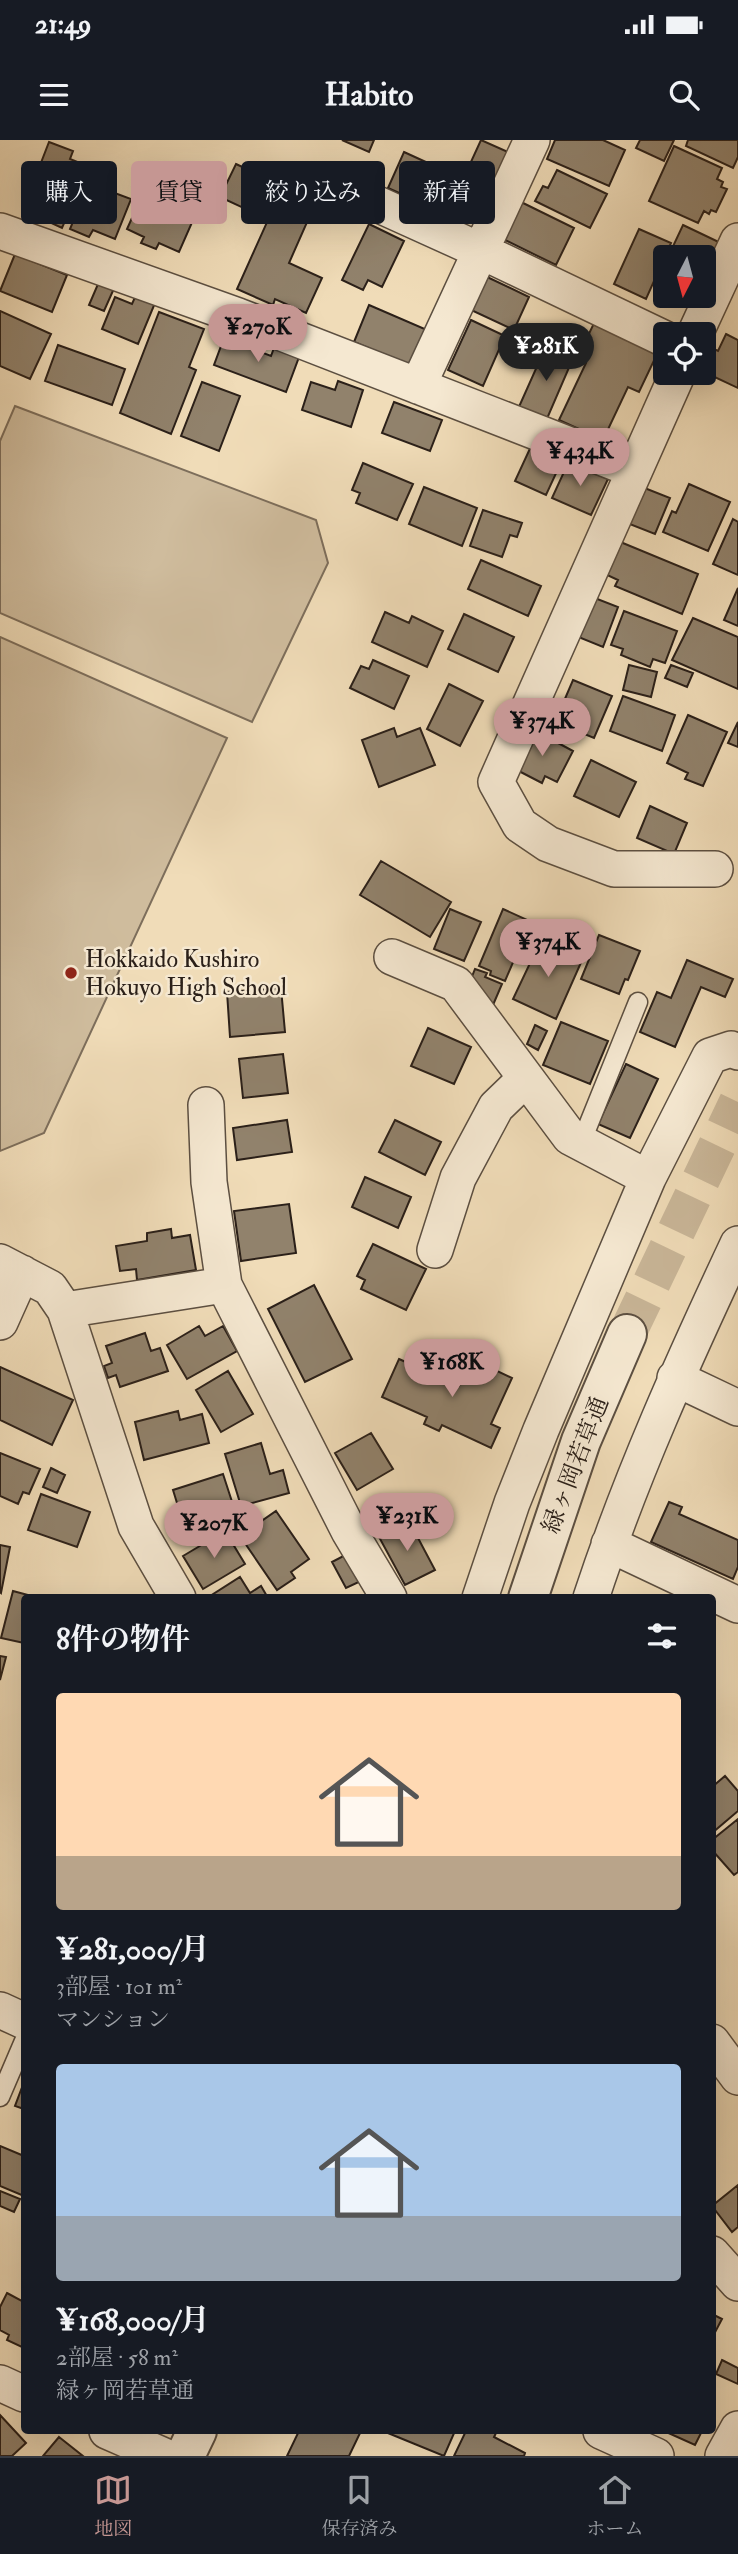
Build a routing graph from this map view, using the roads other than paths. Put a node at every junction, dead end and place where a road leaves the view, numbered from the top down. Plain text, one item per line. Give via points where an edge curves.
1 (532, 140) edge
2 (385, 208) edge
3 (0, 231) edge
4 (738, 241) edge
5 (481, 251) junction
6 (701, 322) edge
7 (653, 333) edge
8 (673, 385) edge
9 (418, 386) junction
10 (634, 470) junction
11 (715, 869) dead end
12 (392, 957) dead end
13 (638, 1002) dead end
14 (738, 1052) edge
15 (525, 1079) junction
16 (206, 1105) dead end
17 (581, 1143) junction
18 (648, 1178) junction
19 (738, 1244) edge
20 (435, 1250) dead end
21 (11, 1267) edge
22 (224, 1285) junction
23 (65, 1310) junction
24 (0, 1322) edge
25 (627, 1334) tunnel mouth
26 (675, 1378) junction
27 (738, 1408) edge
28 (609, 1544) junction
29 (176, 1594) edge
30 (387, 1594) edge
31 (481, 1594) edge
32 (529, 1594) edge
33 (592, 1594) edge
34 (715, 1594) edge
35 (716, 1595) edge
36 (738, 1605) edge
37 (0, 2010) edge
38 (21, 2020) edge
39 (716, 2047) edge
40 (21, 2048) edge
41 (738, 2077) edge
42 (0, 2097) edge
43 (716, 2258) edge
44 (738, 2283) edge
45 (0, 2383) edge
46 (21, 2393) edge
47 (738, 2429) edge
48 (114, 2434) edge
49 (196, 2434) edge
50 (608, 2434) edge
51 (164, 2456) edge
52 (185, 2456) edge
53 (656, 2456) edge
54 (723, 2456) edge

1 - 5 street
2 - 5 street
3 - 9 street
4 - 6 street
5 - 7 street
5 - 9 street
8 - 10 street
9 - 10 street
10 - 11 street via 496,782 520,825 548,844 614,869
12 - 15 street via 456,984
13 - 17 lane
14 - 18 street via 732,1049 710,1056
15 - 17 street via 570,1136
15 - 20 street via 496,1107 458,1178
16 - 22 street via 209,1182
17 - 18 street
18 - 31 street via 541,1430
19 - 26 street
21 - 23 street via 50,1288
21 - 24 street
22 - 23 street
22 - 30 street via 349,1531
23 - 29 street via 136,1527
25 - 32 street, 緑ヶ岡若草通 via 581,1441
26 - 27 street
26 - 28 street
28 - 33 street
28 - 34 street
35 - 36 street
37 - 38 street
39 - 41 street
40 - 42 lane
43 - 44 street
45 - 46 street
47 - 54 street
48 - 51 street
49 - 52 street
50 - 53 street

